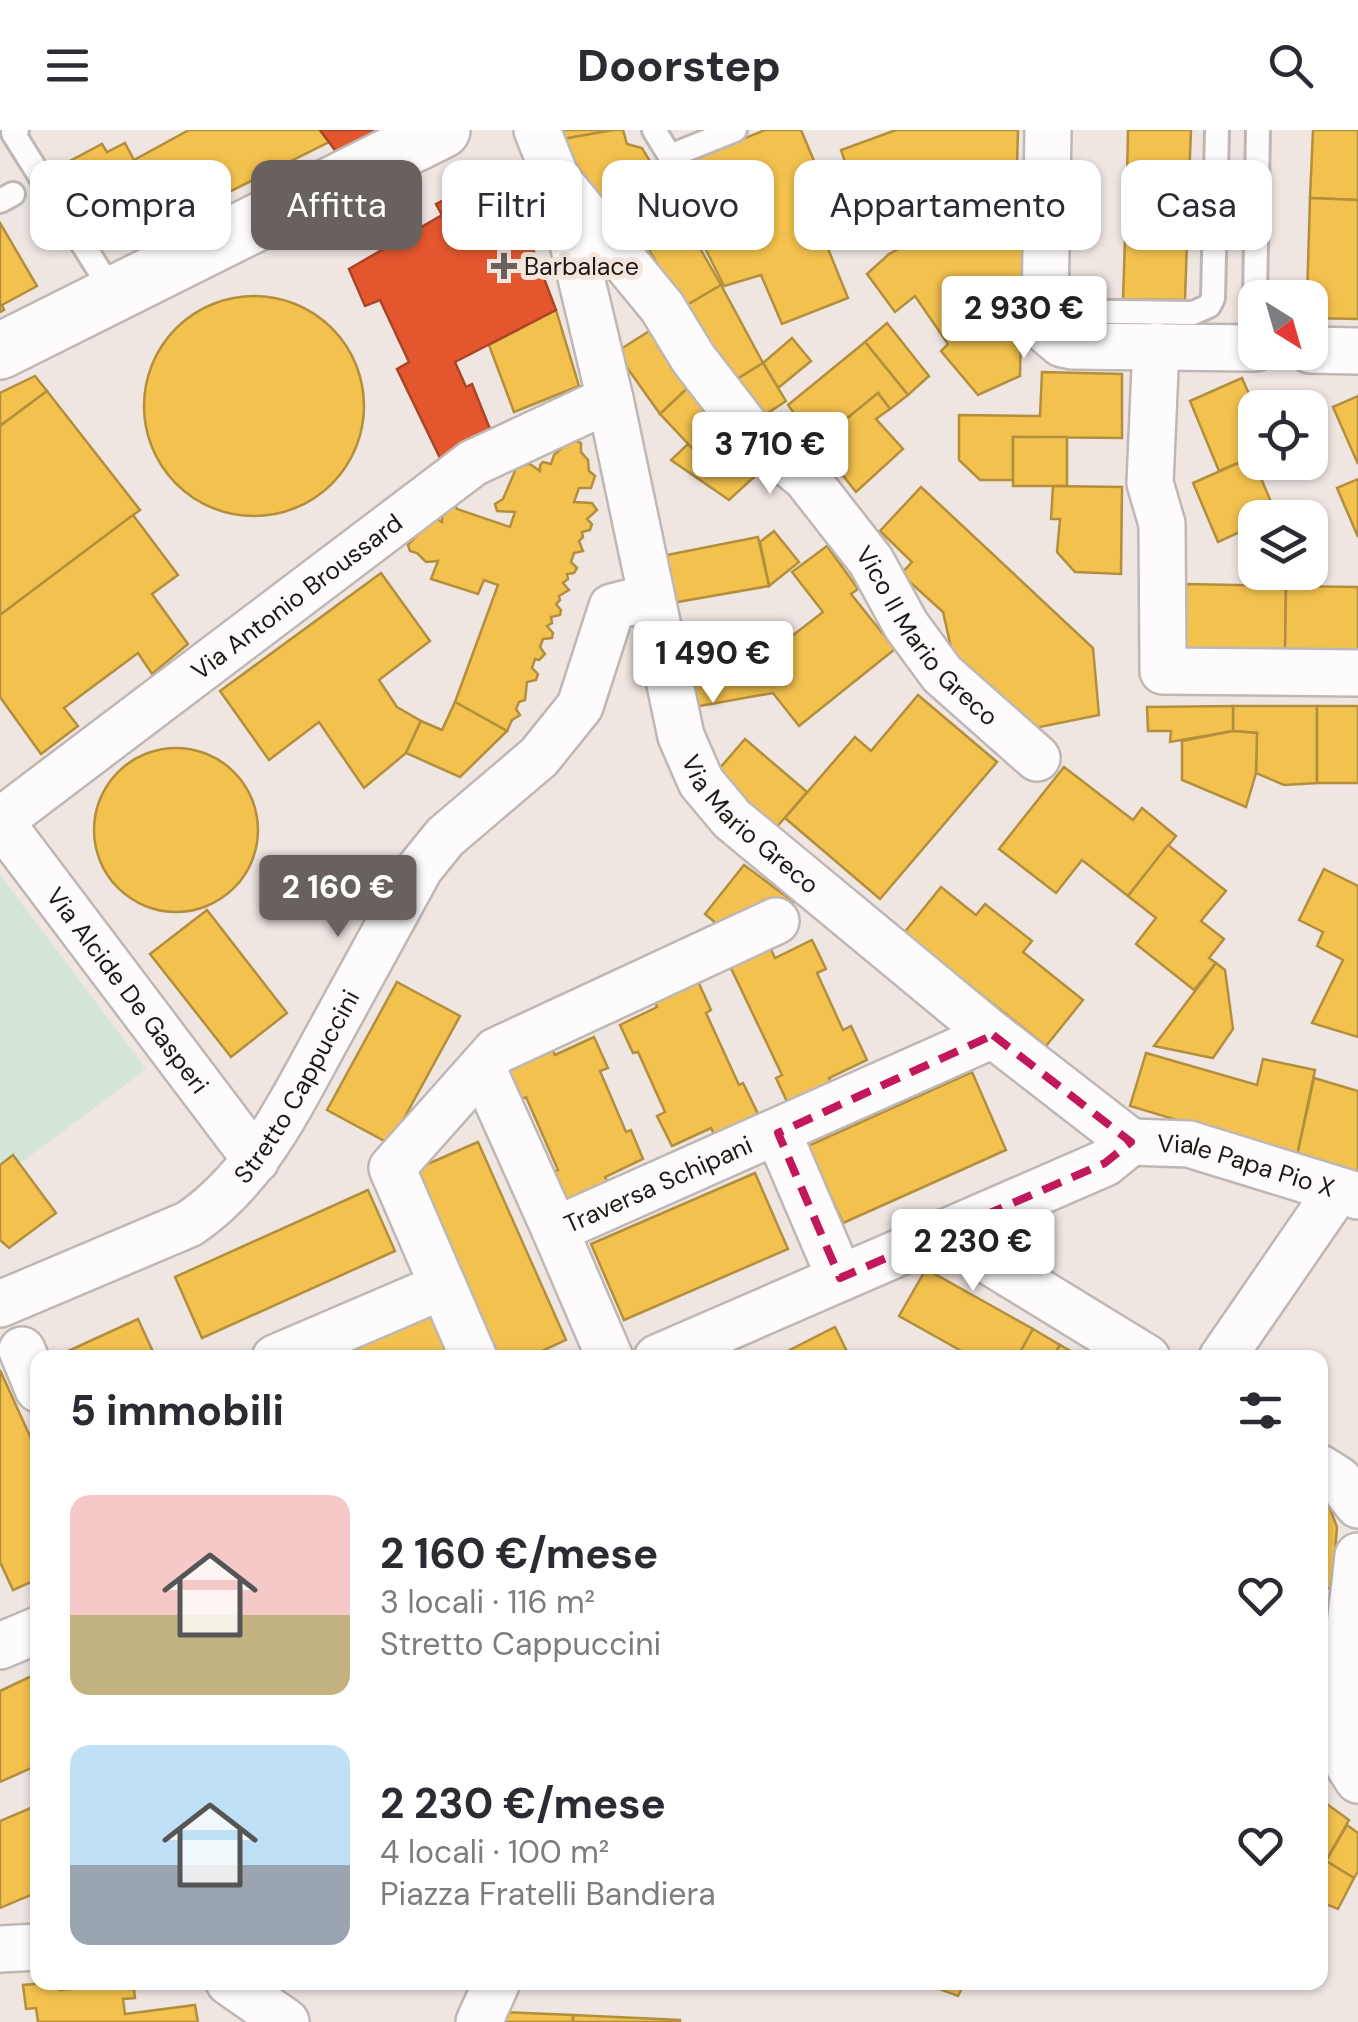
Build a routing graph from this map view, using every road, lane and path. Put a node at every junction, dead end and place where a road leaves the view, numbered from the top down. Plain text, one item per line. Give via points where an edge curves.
1 (17, 130) edge
2 (442, 130) edge
3 (537, 130) edge
4 (654, 130) edge
5 (736, 130) edge
6 (1048, 130) edge
7 (1218, 130) edge
8 (1258, 130) edge
9 (670, 156) junction
10 (550, 160) edge
11 (672, 160) edge
12 (582, 209) edge
13 (575, 250) edge
14 (1255, 280) edge
15 (114, 294) junction
16 (1045, 311) junction
17 (1156, 346) junction
18 (1238, 348) edge
19 (1328, 350) edge
20 (0, 351) edge
21 (1358, 351) edge
22 (610, 400) junction
23 (651, 598) junction
24 (1358, 673) edge
25 (1038, 758) dead end
26 (0, 821) edge
27 (776, 921) dead end
28 (993, 1035) junction
29 (482, 1067) junction
30 (778, 1133) junction
31 (1131, 1142) junction
32 (256, 1160) junction
33 (1348, 1194) edge
34 (555, 1230) junction
35 (943, 1232) junction
36 (840, 1278) junction
37 (443, 1286) junction
38 (0, 1304) edge
39 (735, 1342) edge
40 (304, 1350) edge
41 (471, 1350) edge
42 (607, 1350) edge
43 (696, 1350) edge
44 (1134, 1350) edge
45 (1228, 1350) edge
46 (1328, 1473) edge
47 (1358, 1505) edge
48 (1358, 1556) edge
49 (30, 1633) edge
50 (0, 1646) edge
51 (1340, 1758) edge
52 (30, 1948) edge
53 (0, 1950) edge
54 (240, 1990) edge
55 (493, 1990) edge
56 (286, 2022) edge
57 (479, 2022) edge

1 - 15 lane
2 - 15 street
3 - 10 street, Via Mario Greco
4 - 9 lane
5 - 9 lane
6 - 16 street
7 - 16 lane via 1209,306 1193,313
8 - 14 lane
9 - 11 lane
12 - 25 street, Vico II Mario Greco via 750,431 806,478 860,547 942,674
13 - 22 street, Via Mario Greco
15 - 20 street
16 - 17 street via 1049,332 1062,344
17 - 18 street
17 - 24 street via 1150,482 1162,524 1163,671
19 - 21 street
22 - 23 street, Via Mario Greco
22 - 26 street, Via Antonio Broussard via 473,463
23 - 28 street, Via Mario Greco via 688,758 717,803
23 - 32 street, Stretto Cappuccini via 612,608 580,706 539,757 445,837 420,868
26 - 32 street, Via Alcide De Gasperi
27 - 29 street via 496,1051
28 - 30 street, Traversa Schipani
28 - 31 street, Via Mario Greco
29 - 34 street
29 - 37 street via 392,1168
30 - 34 street, Traversa Schipani
30 - 36 street
31 - 33 street, Viale Papa Pio X via 1189,1144
31 - 35 street via 1105,1162
32 - 38 street, Stretto Cappuccini via 190,1224
33 - 45 street
34 - 42 street, Traversa Schipani
35 - 36 street
35 - 44 street
36 - 39 street
37 - 40 street
37 - 41 street
39 - 43 street
46 - 47 street
48 - 51 street via 1338,1710
49 - 50 street
52 - 53 street
54 - 56 street
55 - 57 street

